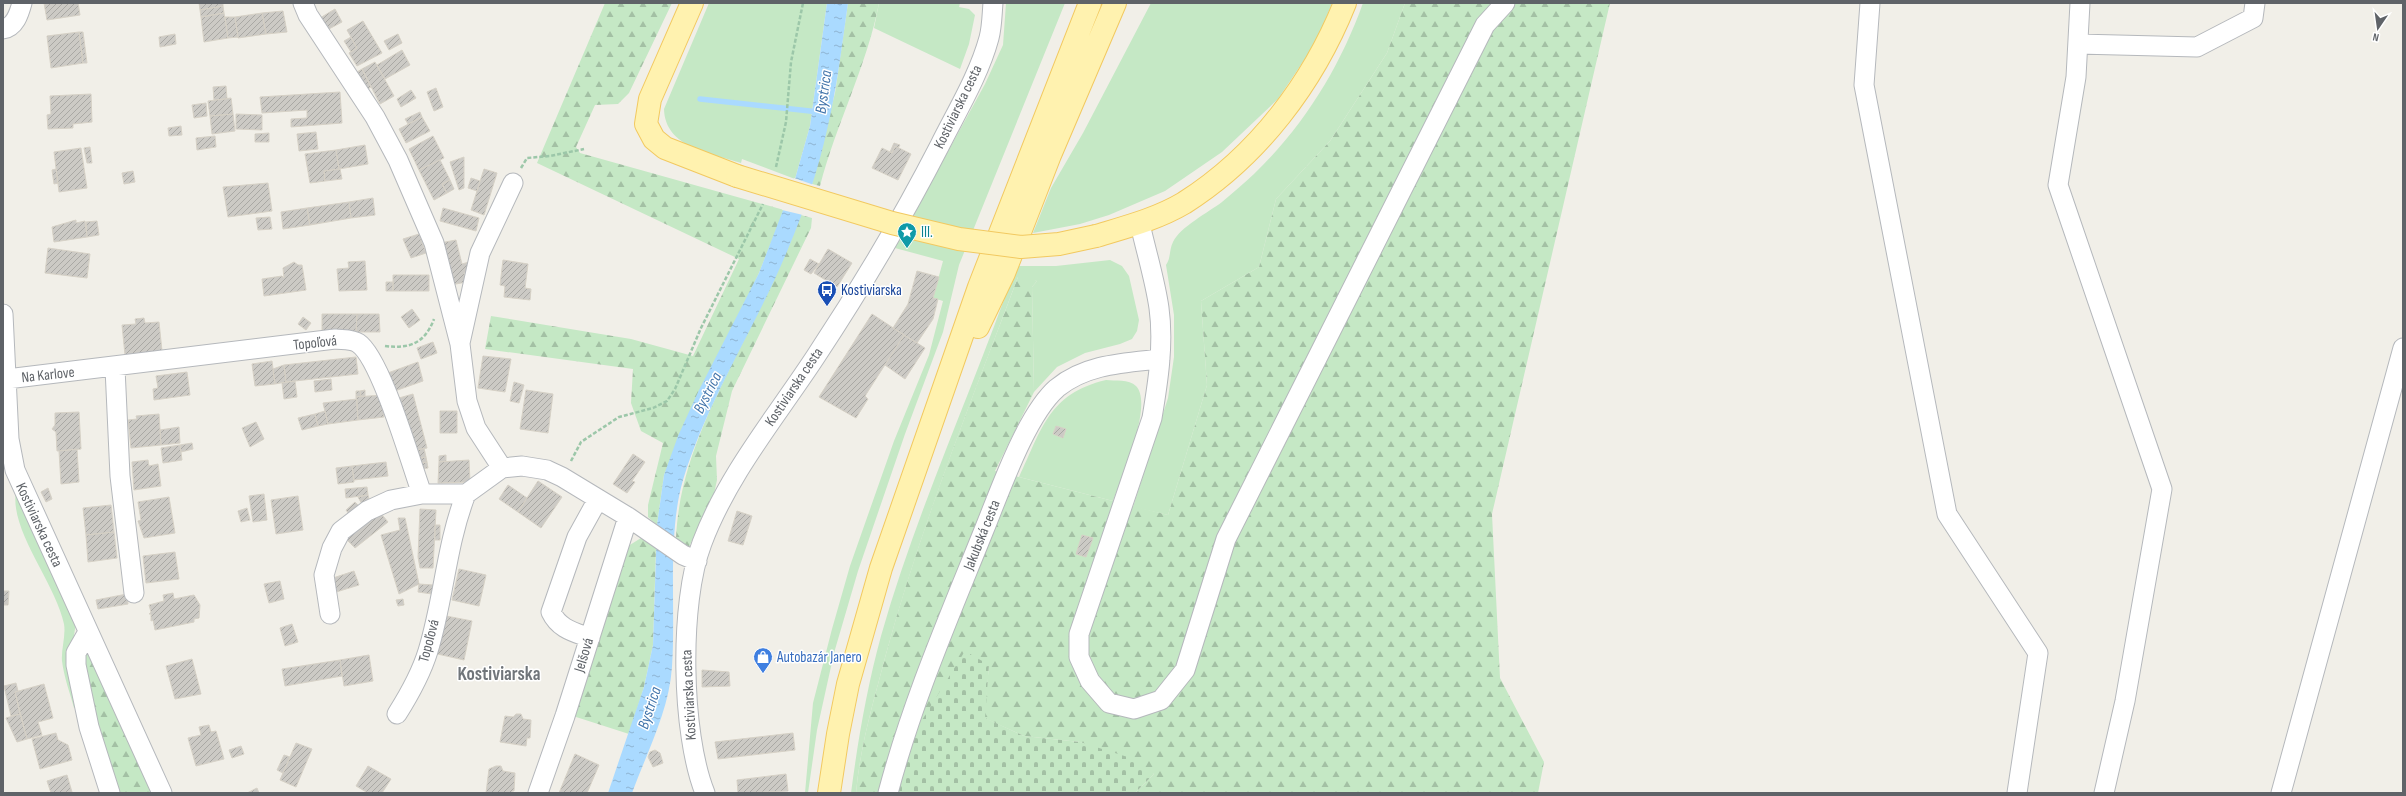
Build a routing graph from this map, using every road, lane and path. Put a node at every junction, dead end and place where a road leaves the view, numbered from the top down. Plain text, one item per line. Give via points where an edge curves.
1 (22, 3) edge
2 (303, 3) edge
3 (692, 3) edge
4 (803, 3) edge
5 (993, 3) edge
6 (1115, 3) edge
7 (1345, 3) edge
8 (1505, 3) edge
9 (1870, 3) edge
10 (2080, 3) edge
11 (2255, 3) edge
12 (1089, 5) edge
13 (3, 30) edge
14 (2078, 44) junction
15 (584, 149) dead end
16 (526, 158) dead end
17 (776, 169) dead end
18 (513, 183) dead end
19 (763, 202) dead end
20 (1140, 224) junction
21 (3, 314) edge
22 (434, 317) dead end
23 (460, 344) junction
24 (364, 348) junction
25 (2403, 348) edge
26 (1160, 359) junction
27 (123, 367) junction
28 (7, 380) junction
29 (5, 412) edge
30 (933, 420) junction
31 (502, 468) junction
32 (562, 477) junction
33 (422, 494) junction
34 (466, 494) junction
35 (598, 498) junction
36 (628, 517) junction
37 (690, 558) junction
38 (134, 593) dead end
39 (330, 614) dead end
40 (88, 632) junction
41 (590, 638) junction
42 (397, 714) dead end
43 (110, 793) edge
44 (162, 793) edge
45 (538, 793) edge
46 (705, 793) edge
47 (829, 793) edge
48 (888, 793) edge
49 (2017, 793) edge
50 (2104, 793) edge
51 (2281, 793) edge

1 - 13 street via 12,25
2 - 23 street via 375,117 398,160 434,243
3 - 20 main road, bridge via 650,99 646,124 654,139 665,148 737,176 892,223 974,242 1021,247 1059,244
4 - 17 path via 791,62 786,122
5 - 37 street, Kostiviarska cesta via 990,37 976,74 925,174 840,318 735,474 702,544
6 - 30 main road via 1050,155 1004,273
7 - 20 main road via 1333,33 1313,70 1282,113 1250,150 1216,180 1183,203
8 - 26 street via 1485,25 1226,539 1185,670 1161,700 1134,710 1109,703 1090,681 1079,657 1079,634 1152,418
9 - 49 street via 1864,86 1947,514 2038,653
10 - 14 street
11 - 14 street via 2253,18 2197,47
12 - 30 main road via 979,287
14 - 50 street via 2076,77 2058,185 2162,489 2125,701
15 - 16 path
18 - 23 street via 480,253
19 - 32 path via 667,401 653,408 620,417 581,442
20 - 26 street via 1159,306
21 - 28 street, Na Karlove
22 - 24 path via 429,331 420,341 405,347 374,345
23 - 31 street via 467,401 476,428
24 - 27 street, Topoľová via 357,342 335,339
24 - 33 street via 393,409
25 - 51 street
26 - 48 street, Jakubská cesta via 1111,365 1077,374 1056,389 1040,410 999,493 931,661 900,749
27 - 28 street, Na Karlove
27 - 38 street via 120,476
28 - 29 street, Kostiviarska cesta
29 - 40 street, Kostiviarska cesta via 17,477
30 - 47 main road via 861,632 838,734
31 - 32 street via 522,466 547,470
31 - 34 street
32 - 35 street
33 - 34 street
33 - 39 street via 391,500 368,511 341,532 332,548 324,575
34 - 42 street, Topoľová via 453,532 428,651 419,675
35 - 36 street
35 - 41 street via 577,537 552,612 556,622
36 - 37 street
36 - 41 street, Jelšová
37 - 46 street, Kostiviarska cesta via 688,728
40 - 43 street via 76,653 76,665 89,727
40 - 44 street, Kostiviarska cesta
41 - 45 street, Jelšová

